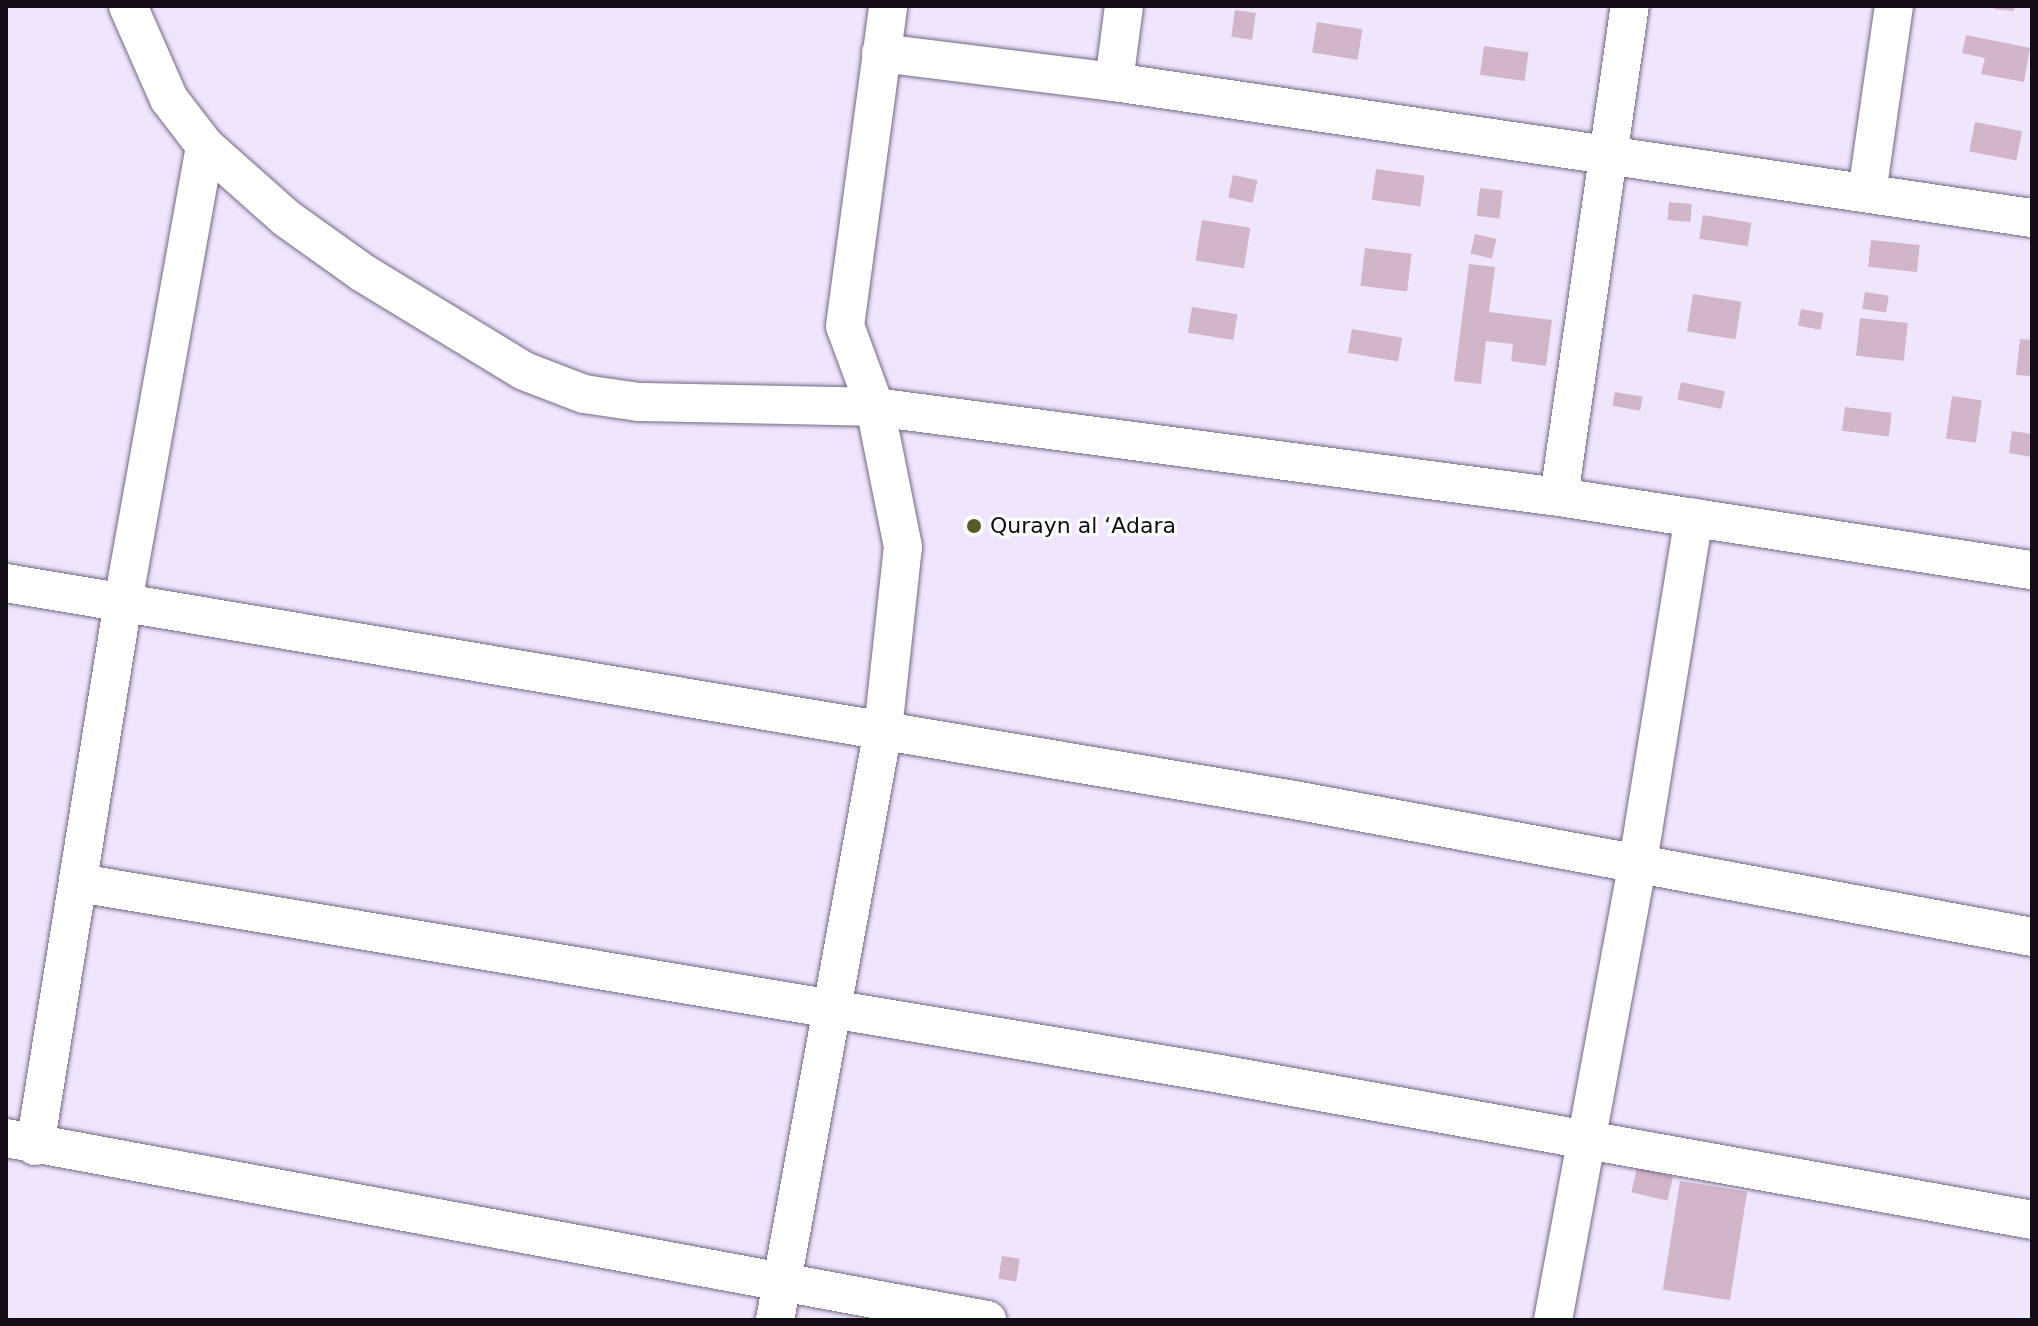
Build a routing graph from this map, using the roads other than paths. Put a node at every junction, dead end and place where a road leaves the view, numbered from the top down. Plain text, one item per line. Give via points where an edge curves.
1 (128, 6) edge
2 (888, 6) edge
3 (1124, 6) edge
4 (1630, 6) edge
5 (1894, 6) edge
6 (881, 53) junction
7 (1114, 82) junction
8 (205, 146) junction
9 (1609, 157) junction
10 (1867, 193) junction
11 (2032, 218) edge
12 (875, 407) junction
13 (1559, 497) junction
14 (1694, 518) junction
15 (2032, 570) edge
16 (6, 583) edge
17 (123, 602) junction
18 (883, 730) junction
19 (1638, 862) junction
20 (79, 883) junction
21 (2032, 937) edge
22 (834, 1010) junction
23 (1585, 1138) junction
24 (21, 1142) edge
25 (2032, 1220) edge
26 (781, 1278) junction
27 (775, 1320) edge
28 (987, 1320) edge
29 (1553, 1320) edge

1 - 8 street via 169,99
2 - 6 street
3 - 7 street
4 - 9 street
5 - 10 street
6 - 7 street
6 - 12 street via 845,297 845,326
7 - 9 street
8 - 12 street via 286,218 363,273 536,375 584,394 638,402
8 - 17 street
9 - 10 street
9 - 13 street
10 - 11 street
12 - 13 street
12 - 18 street via 903,547
13 - 14 street
14 - 15 street
14 - 19 street
16 - 17 street
17 - 18 street
17 - 20 street
18 - 19 street
18 - 22 street
19 - 21 street
19 - 23 street
20 - 22 street
20 - 24 street
22 - 23 street
22 - 26 street
23 - 25 street
23 - 29 street
24 - 26 street via 569,1246
26 - 27 street
26 - 28 street

